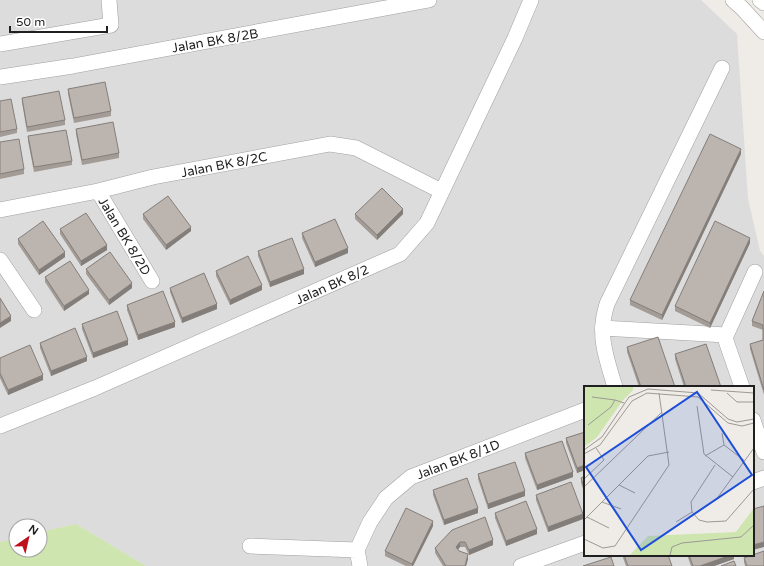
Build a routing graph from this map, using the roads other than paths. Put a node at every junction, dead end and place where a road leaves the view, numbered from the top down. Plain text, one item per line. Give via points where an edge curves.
1 (109, 0) edge
2 (429, 0) edge
3 (531, 0) edge
4 (733, 0) edge
5 (760, 0) edge
6 (764, 3) edge
7 (764, 32) edge
8 (0, 44) edge
9 (722, 68) dead end
10 (0, 77) edge
11 (98, 191) junction
12 (441, 191) junction
13 (0, 210) edge
14 (0, 260) edge
15 (755, 272) dead end
16 (152, 281) dead end
17 (34, 310) dead end
18 (602, 328) junction
19 (726, 335) junction
20 (615, 386) edge
21 (742, 386) edge
22 (584, 410) edge
23 (754, 423) edge
24 (0, 426) edge
25 (764, 452) edge
26 (764, 478) edge
27 (754, 482) edge
28 (584, 543) edge
29 (250, 546) dead end
30 (357, 550) junction
31 (360, 566) edge
32 (521, 566) edge

1 - 8 street via 111,25
2 - 10 street, Jalan BK 8/2B via 73,66
3 - 12 street, Jalan BK 8/2
4 - 7 street
5 - 6 street
9 - 18 street via 607,304
11 - 12 street, Jalan BK 8/2C via 153,177 330,144 356,148
11 - 13 street, Jalan BK 8/2C
11 - 16 street, Jalan BK 8/2D
12 - 24 street, Jalan BK 8/2 via 427,223 400,254 95,388
14 - 17 street
15 - 19 street
18 - 19 street
18 - 20 street via 604,348
19 - 21 street
22 - 30 street, Jalan BK 8/1D via 411,477 386,498 370,522
23 - 25 street
26 - 27 street
28 - 32 street
29 - 30 street
30 - 31 street

